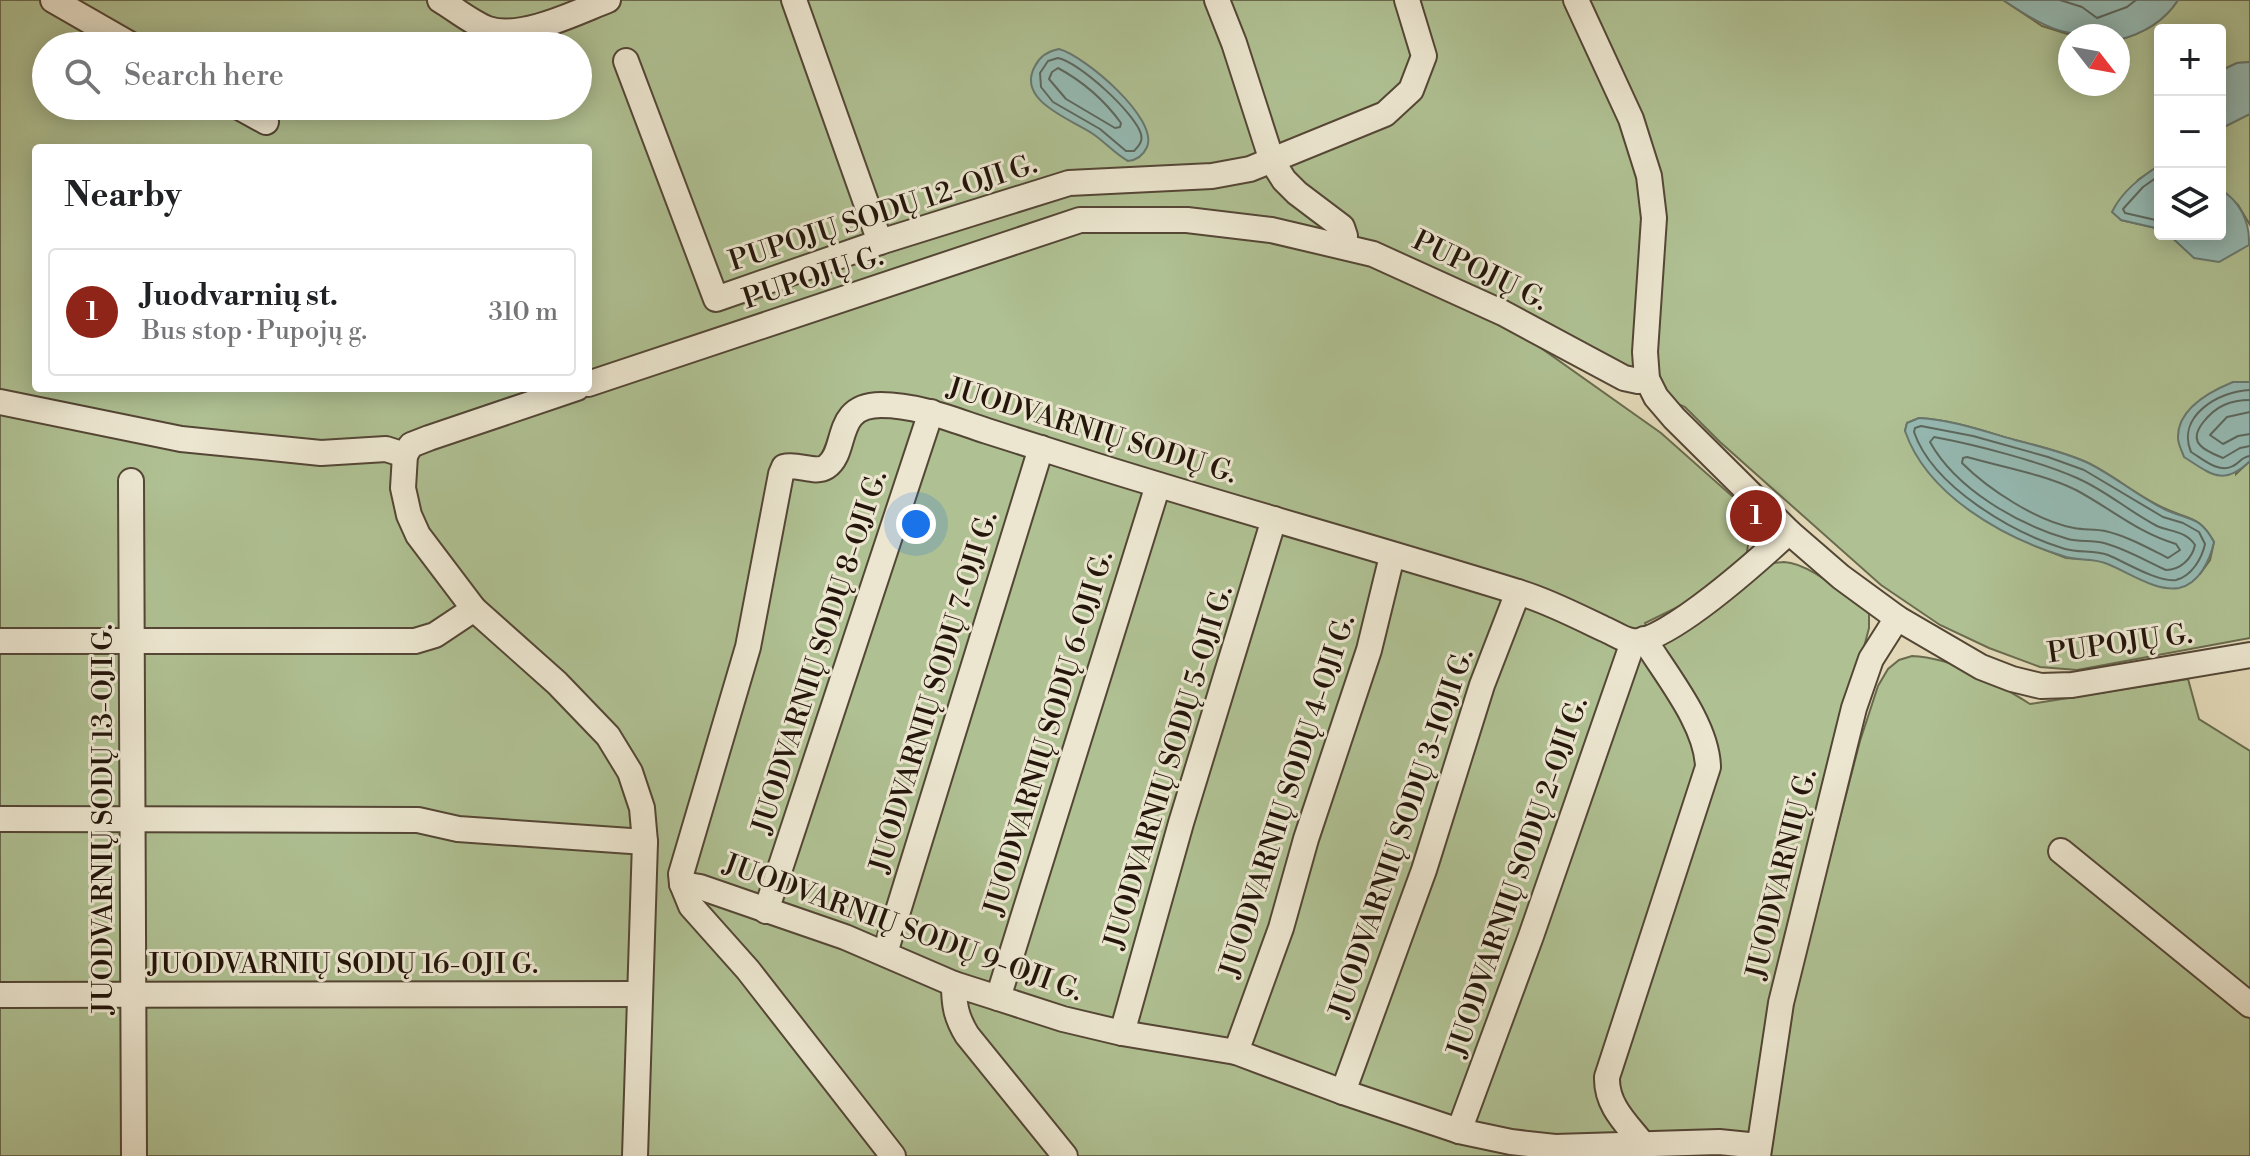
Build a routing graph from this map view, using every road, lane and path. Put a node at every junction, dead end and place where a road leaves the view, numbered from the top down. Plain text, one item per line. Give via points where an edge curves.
1 (53, 0) edge
2 (440, 0) edge
3 (608, 0) edge
4 (794, 0) edge
5 (1217, 0) edge
6 (1407, 0) edge
7 (1576, 0) edge
8 (109, 32) edge
9 (626, 61) dead end
10 (262, 120) edge
11 (266, 122) dead end
12 (1272, 161) junction
13 (880, 242) junction
14 (1343, 245) junction
15 (1647, 379) junction
16 (592, 383) edge
17 (565, 392) edge
18 (0, 402) edge
19 (931, 412) junction
20 (1041, 448) junction
21 (405, 455) junction
22 (131, 481) dead end
23 (1158, 485) junction
24 (1274, 519) junction
25 (1789, 532) junction
26 (1392, 556) junction
27 (1518, 592) junction
28 (474, 609) junction
29 (1897, 618) junction
30 (1638, 640) junction
31 (0, 641) edge
32 (133, 643) junction
33 (2250, 655) edge
34 (0, 819) edge
35 (133, 819) junction
36 (645, 842) junction
37 (2061, 851) dead end
38 (682, 884) junction
39 (766, 911) junction
40 (885, 953) junction
41 (954, 984) junction
42 (134, 994) junction
43 (638, 994) junction
44 (0, 995) edge
45 (998, 998) junction
46 (2250, 1005) edge
47 (1122, 1033) junction
48 (1236, 1052) junction
49 (1343, 1092) junction
50 (1459, 1131) junction
51 (1642, 1143) junction
52 (1758, 1151) edge
53 (134, 1156) edge
54 (635, 1156) edge
55 (893, 1156) edge
56 (1065, 1156) edge

1 - 8 street
2 - 3 street via 489,29 512,31
4 - 13 street
5 - 12 street
6 - 12 street, PUPOJŲ SODŲ 12-OJI G. via 1424,56 1411,90 1385,114
7 - 15 street via 1631,119 1649,176 1654,218
9 - 13 street, PUPOJŲ SODŲ 12-OJI G. via 716,299
10 - 11 street
12 - 13 street, PUPOJŲ SODŲ 12-OJI G. via 1212,176 1069,183
12 - 14 street via 1297,193 1342,227
14 - 15 street, PUPOJŲ G. via 1503,313 1624,378
14 - 16 street, PUPOJŲ G. via 1187,220 1080,220
15 - 25 street, PUPOJŲ G. via 1674,418
17 - 21 street via 411,445
18 - 21 street via 181,439 321,453 386,449
19 - 20 street, JUODVARNIŲ SODŲ G.
19 - 38 street, JUODVARNIŲ SODŲ G. via 883,405 865,408 847,420 826,467 784,467 748,647
19 - 39 street, JUODVARNIŲ SODŲ 8-OJI G.
20 - 23 street, JUODVARNIŲ SODŲ G.
20 - 40 street, JUODVARNIŲ SODŲ 7-OJI G.
21 - 28 street via 403,488 409,515
22 - 32 street, JUODVARNIŲ SODŲ 13-OJI G.
23 - 24 street, JUODVARNIŲ SODŲ G.
23 - 45 street, JUODVARNIŲ SODŲ 6-OJI G.
24 - 26 street, JUODVARNIŲ SODŲ G.
24 - 47 street, JUODVARNIŲ SODŲ 5-OJI G.
25 - 29 street, PUPOJŲ G.
25 - 30 street via 1694,611 1655,636
26 - 27 street, JUODVARNIŲ SODŲ G.
26 - 48 street, JUODVARNIŲ SODŲ 4-OJI G. via 1369,650
27 - 30 street, JUODVARNIŲ SODŲ G.
27 - 49 street, JUODVARNIŲ SODŲ 3-IOJI G.
28 - 32 street via 435,635 415,641
28 - 36 street via 608,736 630,772 642,808
29 - 33 street, PUPOJŲ G. via 1981,667 2041,686
29 - 52 street, JUODVARNIŲ G. via 1871,659 1854,708 1781,1003
30 - 50 street, JUODVARNIŲ SODŲ 2-OJI G.
30 - 51 street via 1698,727 1708,767 1607,1077 1614,1109
31 - 32 street
32 - 35 street, JUODVARNIŲ SODŲ 13-OJI G.
34 - 35 street
35 - 36 street via 418,820 458,829
35 - 42 street, JUODVARNIŲ SODŲ 13-OJI G.
36 - 43 street
37 - 46 street
38 - 39 street, JUODVARNIŲ SODŲ 9-OJI G.
38 - 55 street via 691,906 748,970
39 - 40 street, JUODVARNIŲ SODŲ 9-OJI G.
40 - 41 street, JUODVARNIŲ SODŲ 9-OJI G.
41 - 45 street, JUODVARNIŲ SODŲ 9-OJI G.
41 - 56 street via 957,1020
42 - 43 street, JUODVARNIŲ SODŲ 16-OJI G.
42 - 44 street, JUODVARNIŲ SODŲ 16-OJI G.
42 - 53 street, JUODVARNIŲ SODŲ 13-OJI G.
43 - 54 street
45 - 47 street, JUODVARNIŲ SODŲ 9-OJI G.
47 - 48 street, JUODVARNIŲ SODŲ 9-OJI G.
48 - 49 street, JUODVARNIŲ SODŲ 9-OJI G.
49 - 50 street, JUODVARNIŲ SODŲ 9-OJI G.
50 - 51 street, JUODVARNIŲ SODŲ 9-OJI G. via 1555,1147
51 - 52 street, JUODVARNIŲ SODŲ 9-OJI G. via 1719,1142

